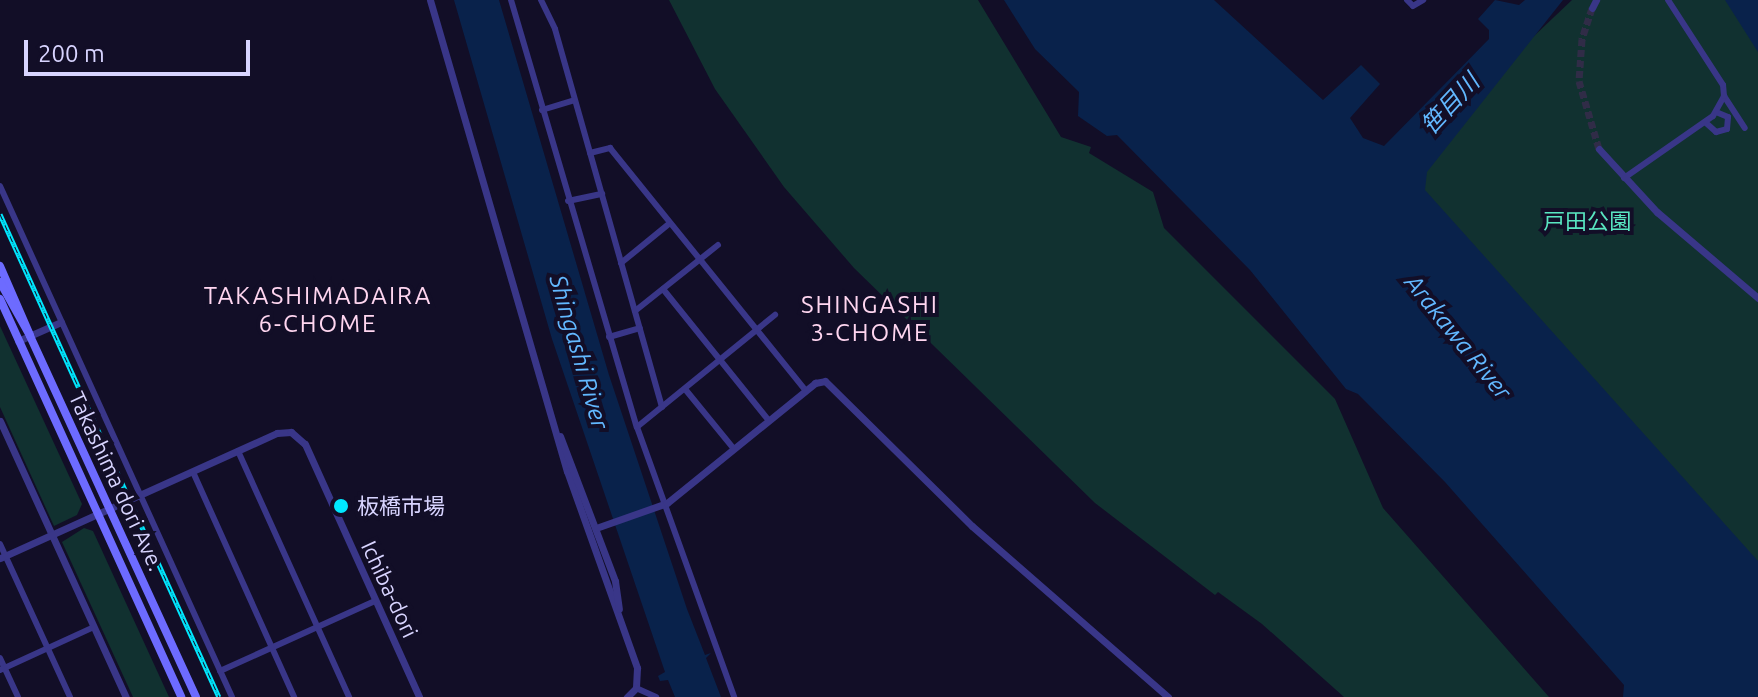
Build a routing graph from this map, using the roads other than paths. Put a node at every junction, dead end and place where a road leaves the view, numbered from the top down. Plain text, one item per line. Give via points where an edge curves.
1 (430, 0) edge
2 (511, 0) edge
3 (541, 0) edge
4 (1407, 0) edge
5 (1423, 0) edge
6 (1668, 0) edge
7 (1724, 96) junction
8 (575, 100) junction
9 (542, 110) junction
10 (1716, 112) junction
11 (1705, 122) junction
12 (1745, 128) dead end
13 (1599, 149) tunnel mouth
14 (590, 153) junction
15 (1623, 179) junction
16 (0, 186) edge
17 (602, 194) junction
18 (568, 201) junction
19 (670, 223) junction
20 (718, 245) dead end
21 (700, 259) junction
22 (621, 263) junction
23 (0, 266) edge
24 (0, 282) edge
25 (663, 289) junction
26 (1758, 298) edge
27 (0, 302) edge
28 (635, 311) junction
29 (775, 315) dead end
30 (61, 322) junction
31 (640, 328) junction
32 (757, 330) junction
33 (30, 336) junction
34 (609, 337) junction
35 (18, 341) junction
36 (720, 360) junction
37 (685, 389) junction
38 (806, 391) junction
39 (662, 407) junction
40 (551, 416) junction
41 (0, 421) edge
42 (769, 421) junction
43 (637, 427) junction
44 (2, 430) edge
45 (734, 449) junction
46 (238, 451) junction
47 (193, 472) junction
48 (141, 495) junction
49 (662, 506) junction
50 (110, 509) junction
51 (98, 515) junction
52 (598, 527) junction
53 (52, 535) junction
54 (0, 544) edge
55 (3, 557) edge
56 (375, 601) junction
57 (317, 626) junction
58 (94, 627) junction
59 (622, 629) junction
60 (272, 647) junction
61 (47, 648) junction
62 (0, 658) edge
63 (2, 669) edge
64 (220, 671) junction
65 (636, 688) junction
66 (18, 697) edge
67 (70, 697) edge
68 (126, 697) edge
69 (181, 697) edge
70 (196, 697) edge
71 (232, 697) edge
72 (294, 697) edge
73 (349, 697) edge
74 (419, 697) edge
75 (627, 697) edge
76 (656, 697) edge
77 (734, 697) edge
78 (1168, 697) edge

1 - 40 street
2 - 9 street
3 - 8 street
4 - 5 street via 1413,6
6 - 7 street via 1723,85
7 - 10 street
7 - 12 street
8 - 9 street
8 - 14 street
9 - 18 street
10 - 11 street
10 - 11 street via 1728,117 1727,129 1716,132
11 - 15 street
13 - 15 street
14 - 17 street
14 - 19 street via 610,148
15 - 26 street
16 - 30 street
17 - 18 street
17 - 22 street
18 - 34 street
19 - 21 street
19 - 22 street
20 - 21 street
21 - 25 street
21 - 32 street
22 - 28 street
23 - 33 main road
24 - 33 main road, Takashima dori Ave.
25 - 28 street
25 - 36 street
27 - 35 main road, Takashima dori Ave.
28 - 31 street
29 - 32 street
30 - 33 street
30 - 48 street
31 - 34 street
31 - 39 street
32 - 36 street
32 - 38 street
33 - 35 street
33 - 50 main road, Takashima dori Ave.
34 - 43 street
35 - 51 main road, Takashima dori Ave.
36 - 37 street
36 - 42 street
37 - 39 street
37 - 45 street
38 - 42 street
38 - 78 street via 817,382 828,383 962,517
39 - 43 street
40 - 52 street
40 - 59 street
41 - 44 street
42 - 45 street
43 - 49 street
44 - 53 street
45 - 49 street
46 - 47 street, Ichiba-dori
46 - 56 street, Ichiba-dori via 282,432 302,440
46 - 57 street
47 - 48 street, Ichiba-dori
47 - 60 street
48 - 50 street, Ichiba-dori
48 - 64 street
49 - 52 street
49 - 77 street
50 - 51 street, Ichiba-dori
50 - 70 main road, Takashima dori Ave.
51 - 53 street, Ichiba-dori
51 - 69 main road, Takashima dori Ave.
52 - 59 street via 615,581
53 - 55 street, Ichiba-dori
53 - 58 street
54 - 55 street
55 - 61 street
56 - 57 street
56 - 74 street, Ichiba-dori
57 - 60 street
57 - 73 street
58 - 61 street
58 - 68 street
59 - 65 street via 637,668
60 - 64 street
60 - 72 street
61 - 63 street
61 - 67 street
62 - 63 street
63 - 66 street
64 - 71 street
65 - 75 street
65 - 76 street

